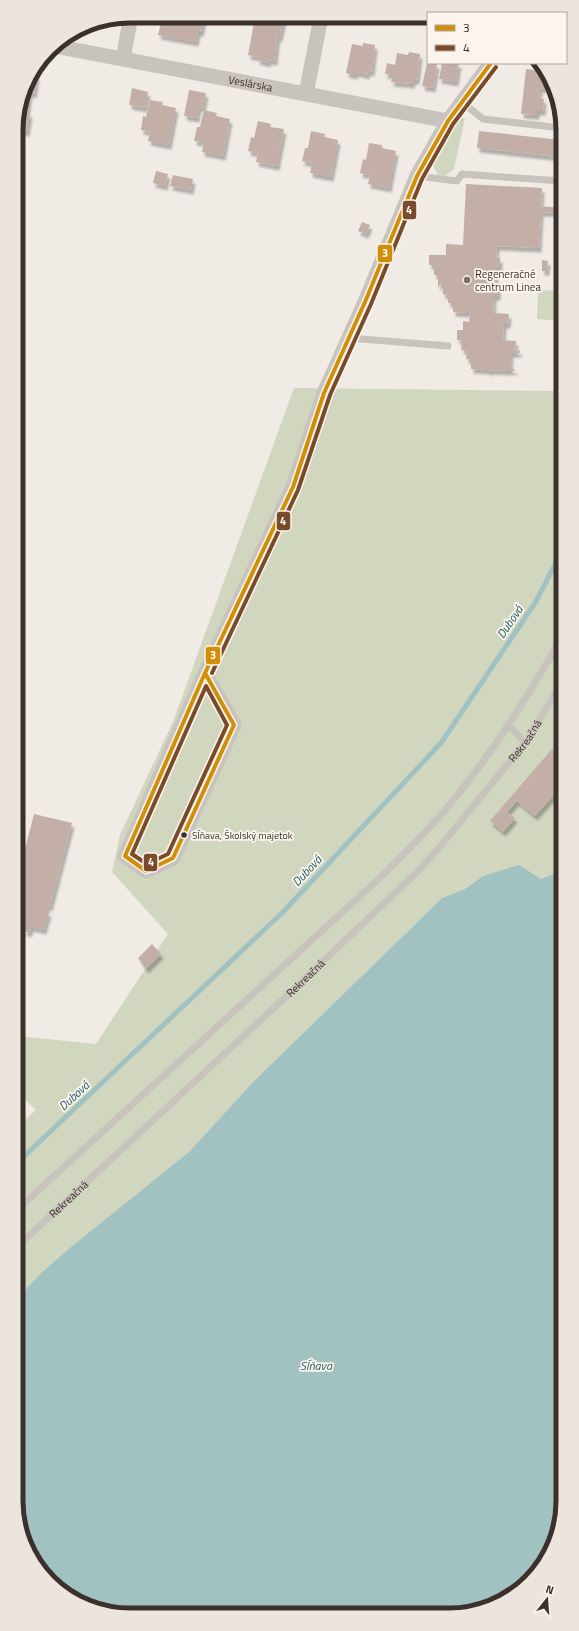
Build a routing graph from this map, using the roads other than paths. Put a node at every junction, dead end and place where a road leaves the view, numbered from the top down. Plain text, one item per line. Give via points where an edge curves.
1 (130, 23) edge
2 (320, 23) edge
3 (61, 47) edge
4 (123, 59) junction
5 (489, 64) edge
6 (306, 94) junction
7 (462, 102) junction
8 (448, 121) junction
9 (556, 127) edge
10 (417, 176) junction
11 (556, 181) edge
12 (348, 338) junction
13 (448, 346) dead end
14 (556, 647) edge
15 (205, 672) junction
16 (556, 693) edge
17 (508, 724) junction
18 (525, 743) junction
19 (23, 1204) edge
20 (23, 1241) edge

1 - 4 street
2 - 6 street
3 - 4 street, Veslárska
4 - 6 street, Veslárska
5 - 7 street
6 - 8 street, Veslárska
7 - 8 street
7 - 9 lane via 483,119
8 - 10 street
10 - 11 lane via 457,181 462,174
10 - 12 street
12 - 13 lane
12 - 15 street via 324,393 293,487
14 - 17 lane
15 - 15 street via 125,856 146,871 173,858 234,725
16 - 18 lane, Rekreačná
17 - 18 lane
17 - 19 lane via 446,809 383,875
18 - 20 lane, Rekreačná via 438,849 396,893

